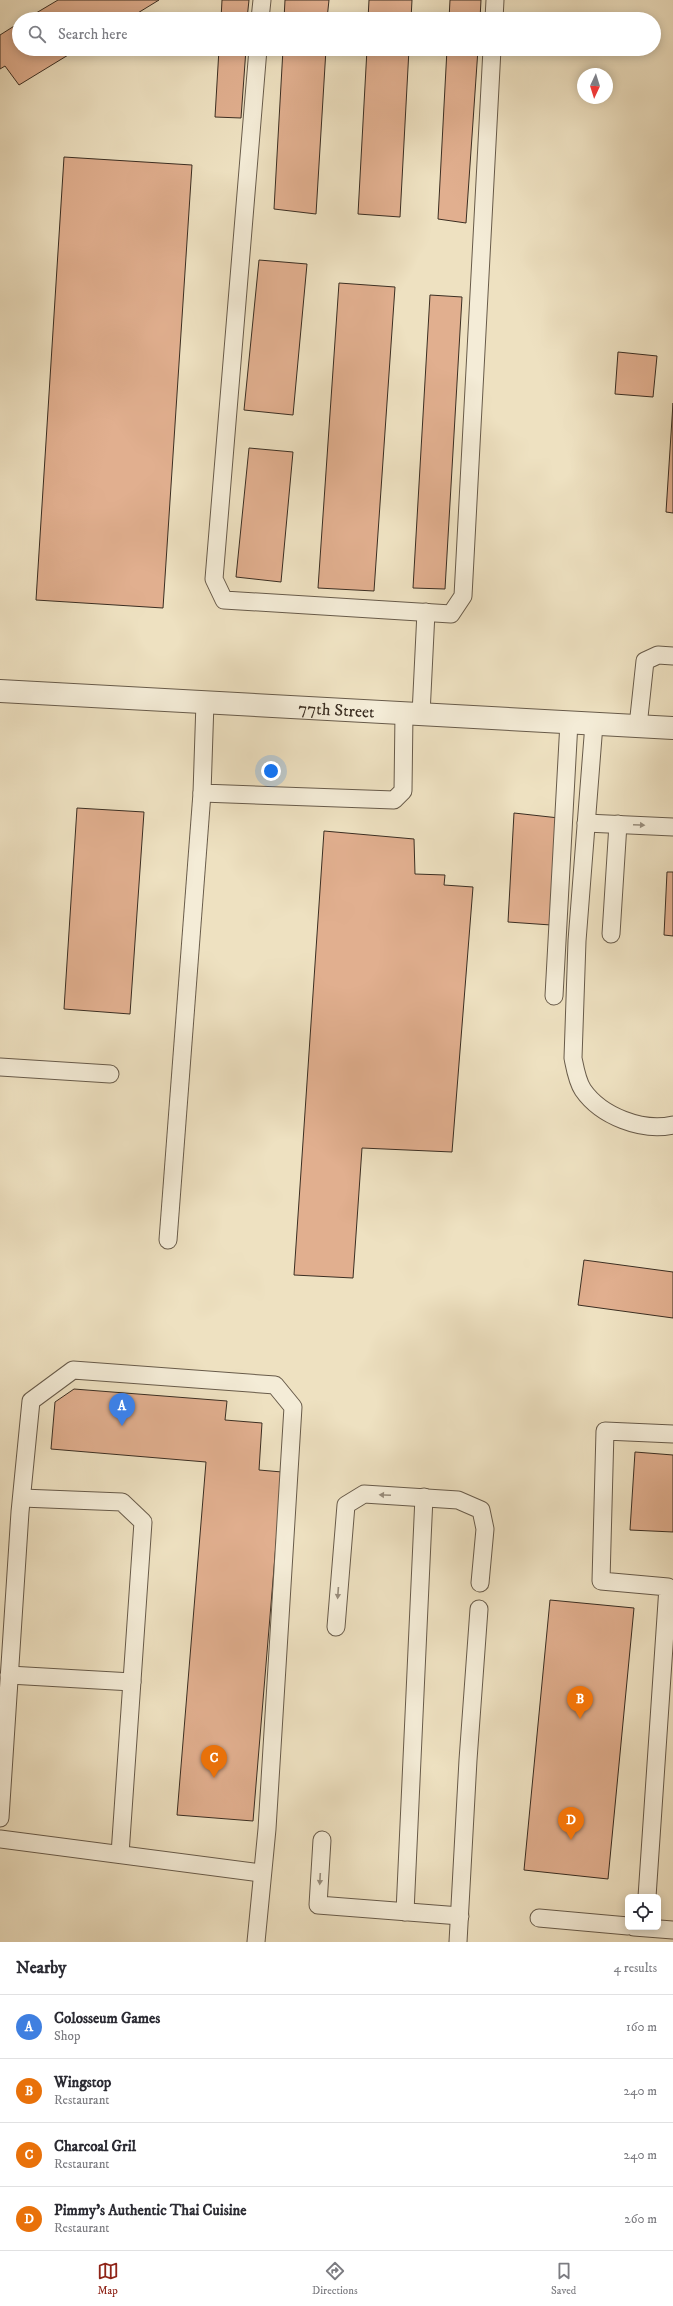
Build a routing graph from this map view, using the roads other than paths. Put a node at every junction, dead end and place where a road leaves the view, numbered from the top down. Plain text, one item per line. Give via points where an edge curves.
1 (262, 0) edge
2 (495, 0) edge
3 (261, 12) edge
4 (494, 12) edge
5 (257, 56) edge
6 (492, 56) edge
7 (426, 612) junction
8 (673, 656) edge
9 (0, 691) edge
10 (205, 702) junction
11 (412, 714) junction
12 (569, 722) junction
13 (594, 724) junction
14 (638, 726) junction
15 (673, 728) edge
16 (202, 793) junction
17 (586, 822) junction
18 (618, 824) junction
19 (673, 827) edge
20 (611, 934) dead end
21 (554, 996) dead end
22 (0, 1067) edge
23 (110, 1074) dead end
24 (673, 1124) edge
25 (168, 1240) dead end
26 (673, 1434) edge
27 (424, 1497) junction
28 (22, 1498) junction
29 (480, 1583) dead end
30 (670, 1587) edge
31 (479, 1609) dead end
32 (336, 1627) dead end
33 (668, 1662) edge
34 (9, 1675) junction
35 (132, 1682) junction
36 (0, 1818) edge
37 (0, 1839) edge
38 (322, 1840) dead end
39 (120, 1854) junction
40 (261, 1873) junction
41 (647, 1894) edge
42 (405, 1912) junction
43 (460, 1916) junction
44 (539, 1918) dead end
45 (625, 1926) edge
46 (661, 1929) edge
47 (673, 1930) edge
48 (256, 1942) edge
49 (458, 1942) edge

1 - 3 lane
2 - 4 lane
5 - 7 lane via 214,579 224,600
6 - 7 lane via 463,596 451,614
7 - 11 lane
8 - 14 lane via 658,655 645,661
9 - 10 street, 77th Street
10 - 11 street, 77th Street
10 - 16 lane
11 - 12 street, 77th Street
11 - 16 lane via 403,792 394,800
12 - 13 street, 77th Street
12 - 21 lane
13 - 14 street, 77th Street
13 - 17 lane
14 - 15 street, 77th Street
16 - 25 lane
17 - 18 lane
17 - 24 lane via 577,940 573,1058 576,1073 582,1089 594,1103 611,1115 632,1123 654,1126
18 -> 19 lane
18 - 20 lane
22 - 23 lane
26 - 30 lane via 605,1431 601,1581
27 - 29 lane via 458,1500 480,1510 485,1529
27 -> 32 lane via 364,1494 346,1505
27 - 42 lane
28 - 34 lane
28 - 35 lane via 122,1502 143,1522
28 - 40 lane via 31,1401 73,1370 275,1385 293,1407 267,1829
30 - 33 lane
31 - 43 lane
33 - 41 lane
34 - 35 lane
34 - 36 lane
35 - 39 lane
37 - 39 lane
38 -> 42 lane via 318,1905
39 - 40 lane
40 - 48 lane
42 - 43 lane
43 - 49 lane
44 - 45 lane
46 - 47 lane

